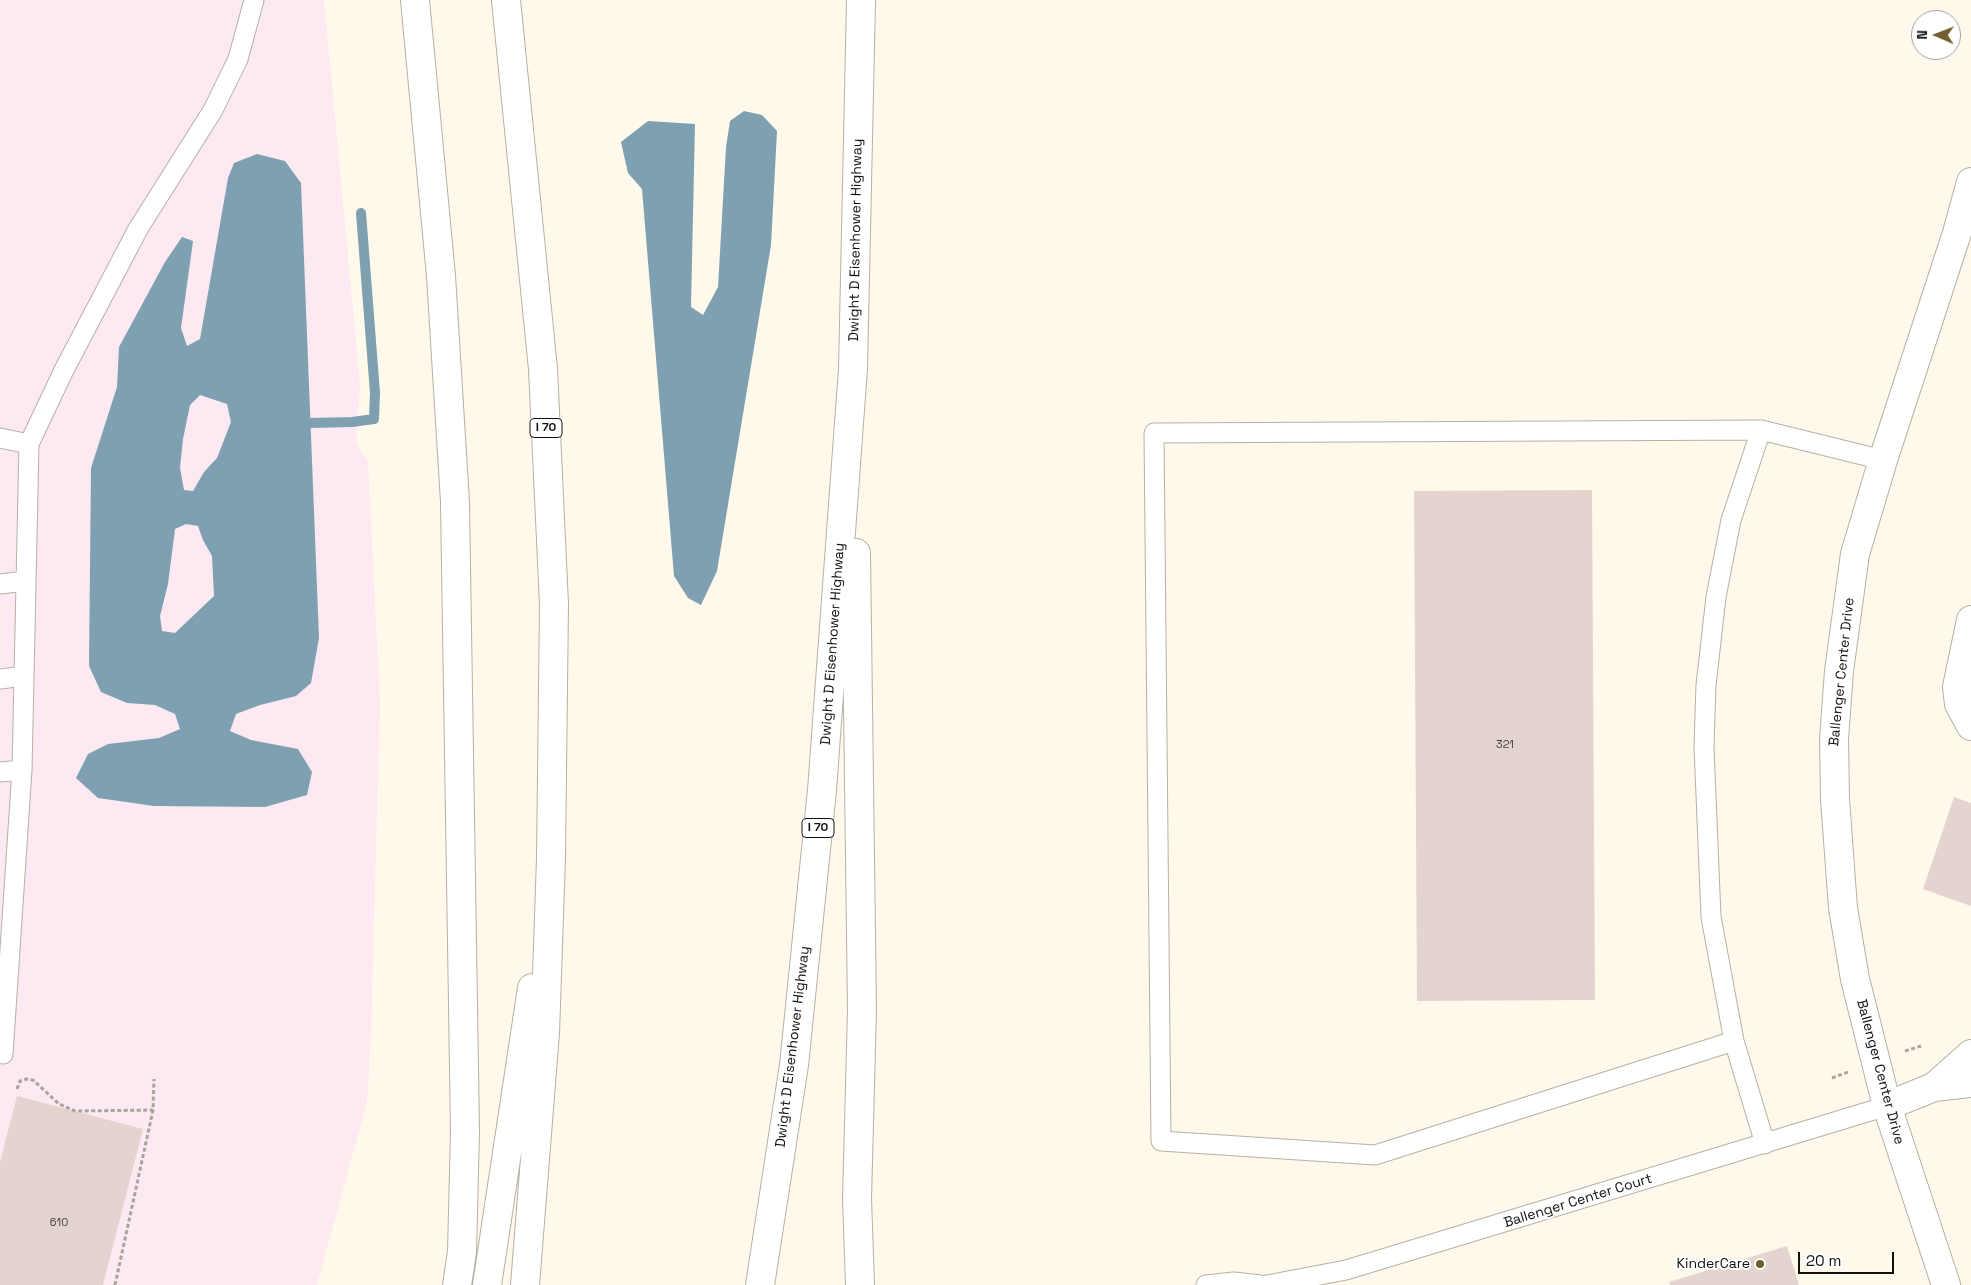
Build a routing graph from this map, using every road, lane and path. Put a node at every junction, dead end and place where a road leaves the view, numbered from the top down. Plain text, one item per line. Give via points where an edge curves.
1 (254, 0) edge
2 (415, 0) edge
3 (506, 0) edge
4 (861, 0) edge
5 (1971, 182) edge
6 (853, 369) junction
7 (1762, 430) junction
8 (0, 438) edge
9 (29, 444) junction
10 (1882, 460) junction
11 (25, 581) junction
12 (0, 584) edge
13 (1971, 620) edge
14 (24, 676) junction
15 (0, 679) edge
16 (1971, 726) edge
17 (22, 770) junction
18 (0, 772) edge
19 (551, 858) junction
20 (8, 871) edge
21 (5, 964) edge
22 (1734, 1041) junction
23 (1971, 1054) edge
24 (1, 1057) edge
25 (154, 1079) dead end
26 (1971, 1083) edge
27 (1934, 1087) junction
28 (16, 1089) dead end
29 (1887, 1106) junction
30 (153, 1110) junction
31 (1765, 1144) junction
32 (115, 1285) edge
33 (458, 1285) edge
34 (487, 1285) edge
35 (525, 1285) edge
36 (760, 1285) edge
37 (860, 1285) edge
38 (1206, 1285) edge
39 (1261, 1285) edge
40 (1267, 1285) edge
41 (1946, 1285) edge

1 - 9 lane via 238,59 213,110 138,229
2 - 33 main road via 441,276 455,502 465,1131
3 - 19 main road, I 70 via 543,369 554,604
4 - 6 main road, Dwight D Eisenhower Highway / I 70
5 - 10 main road, Ballenger Center Drive
6 - 36 main road, Dwight D Eisenhower Highway / I 70 via 822,790 794,1065
6 - 37 main road via 862,1010 857,1199
7 - 10 lane
7 - 22 lane via 1731,520 1716,597 1706,685 1704,747 1711,917
7 - 22 lane via 1154,433 1161,1140 1375,1156
8 - 9 lane
9 - 11 lane
10 - 29 main road, Ballenger Center Drive via 1855,554 1839,671 1834,739 1843,908 1855,978
11 - 12 lane
11 - 14 lane
13 - 16 main road via 1958,687 1959,704
14 - 15 lane
14 - 17 lane
17 - 18 lane
17 - 20 lane
19 - 34 main road
19 - 35 main road, I 70 via 545,1033
20 - 21 lane
21 - 24 lane
22 - 31 lane
23 - 27 main road
25 - 30 path
26 - 27 main road
27 - 29 main road
28 - 30 path via 20,1080 33,1080 59,1104 75,1111
29 - 31 lane, Ballenger Center Court
29 - 41 main road, Ballenger Center Drive
30 - 32 path
31 - 40 lane, Ballenger Center Court via 1346,1270
38 - 39 lane via 1234,1282

